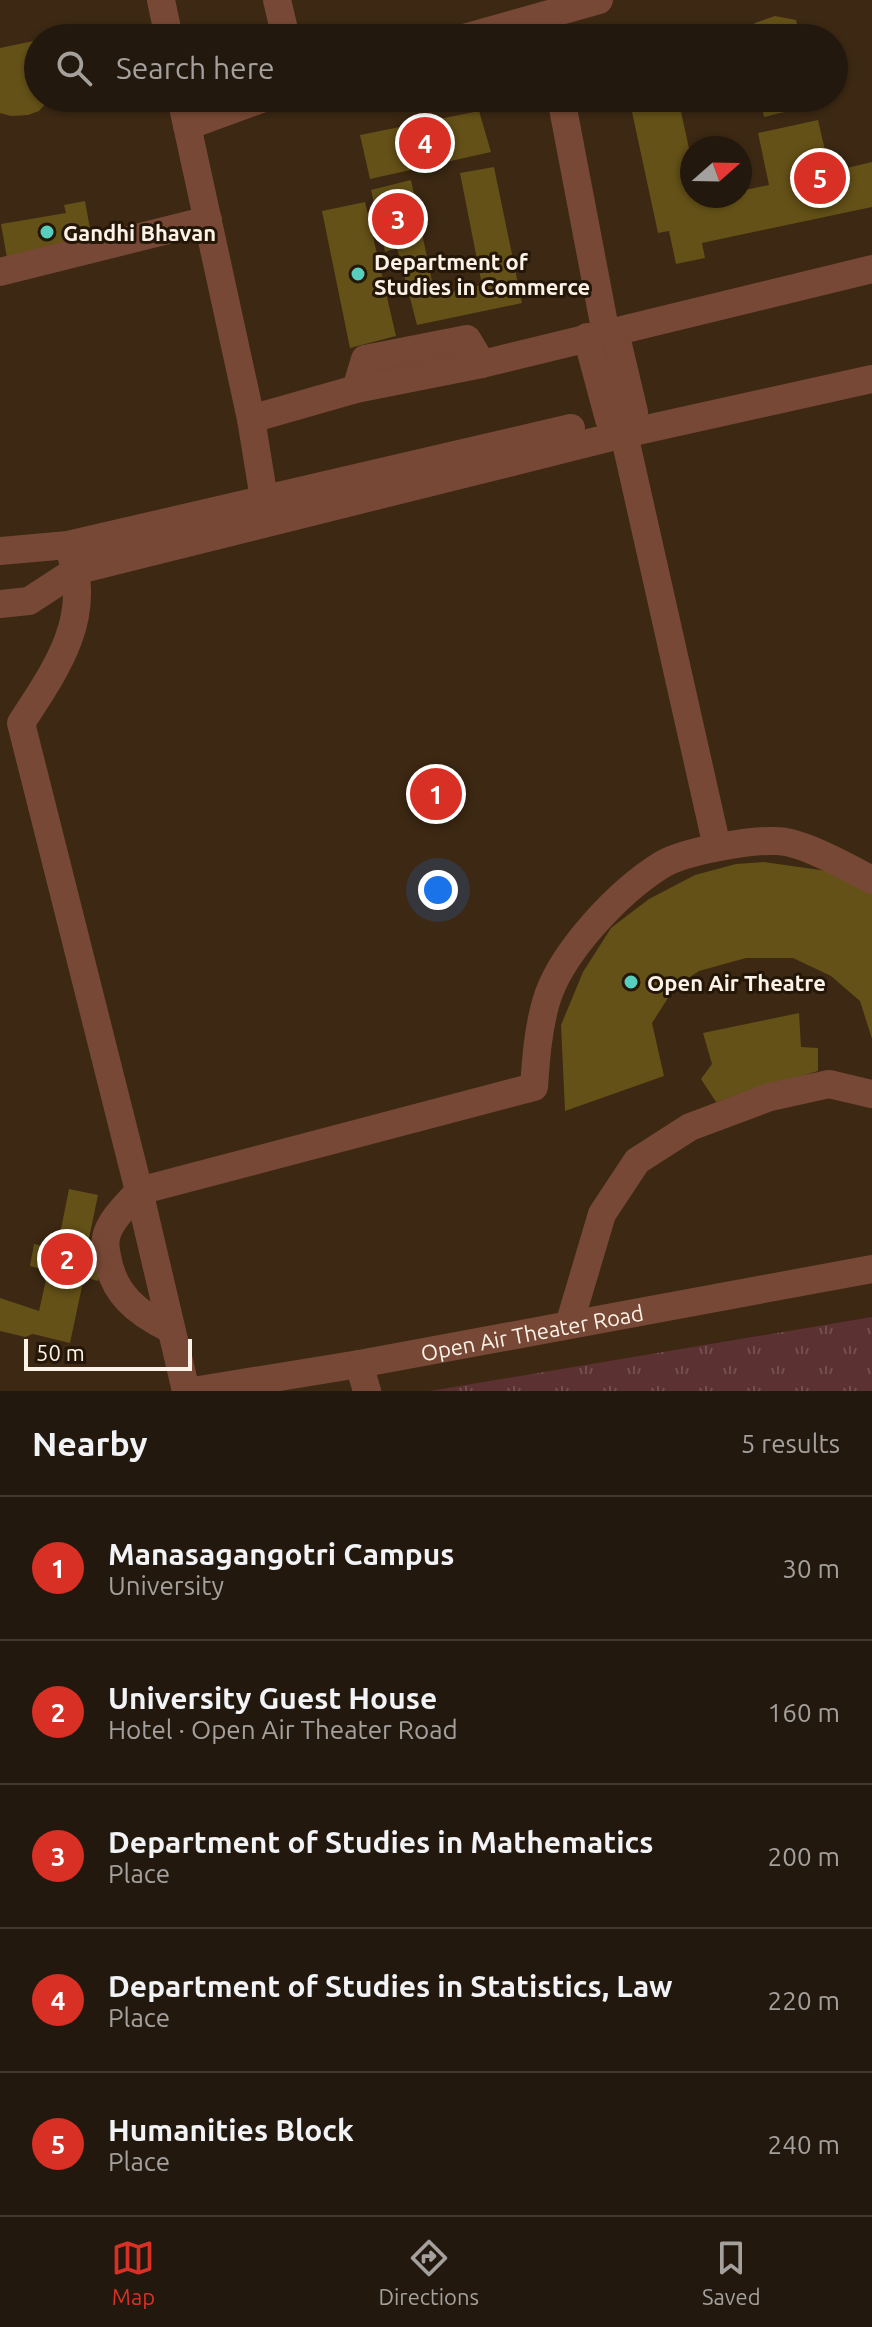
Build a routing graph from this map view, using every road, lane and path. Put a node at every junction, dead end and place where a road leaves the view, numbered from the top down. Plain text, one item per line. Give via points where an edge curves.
1 (161, 0) edge
2 (277, 0) edge
3 (599, 0) edge
4 (545, 18) edge
5 (166, 24) edge
6 (283, 24) edge
7 (521, 24) edge
8 (184, 112) edge
9 (226, 112) edge
10 (563, 112) edge
11 (187, 126) junction
12 (208, 220) junction
13 (872, 269) edge
14 (0, 272) edge
15 (603, 335) junction
16 (872, 360) edge
17 (872, 379) edge
18 (251, 419) junction
19 (622, 421) junction
20 (266, 512) junction
21 (0, 551) edge
22 (72, 558) junction
23 (0, 604) edge
24 (717, 847) junction
25 (872, 880) edge
26 (872, 1094) edge
27 (139, 1191) junction
28 (872, 1269) edge
29 (569, 1325) junction
30 (170, 1329) junction
31 (363, 1378) edge
32 (186, 1391) edge
33 (193, 1391) edge

1 - 5 street
2 - 6 street
3 - 4 street
4 - 7 street
8 - 11 street
9 - 11 street
10 - 15 street
11 - 12 street
12 - 14 street
12 - 18 street
13 - 15 street
15 - 18 street via 482,364 467,339 365,359 356,389
15 - 19 street
16 - 19 street
17 - 19 street
18 - 20 street
19 - 20 street
19 - 24 street
20 - 22 street
21 - 22 street
22 - 23 street via 29,601
22 - 27 street via 75,620 62,659 21,723
24 - 25 street via 778,840 829,857
24 - 27 street via 665,863 613,902 571,952 547,999 534,1087
26 - 29 street via 829,1084 770,1097 690,1127 637,1161 602,1214
27 - 30 street
27 - 30 street via 107,1232 110,1273 124,1298
28 - 29 street, Open Air Theater Road
29 - 31 street, Open Air Theater Road
30 - 32 street
31 - 33 street, Open Air Theater Road

